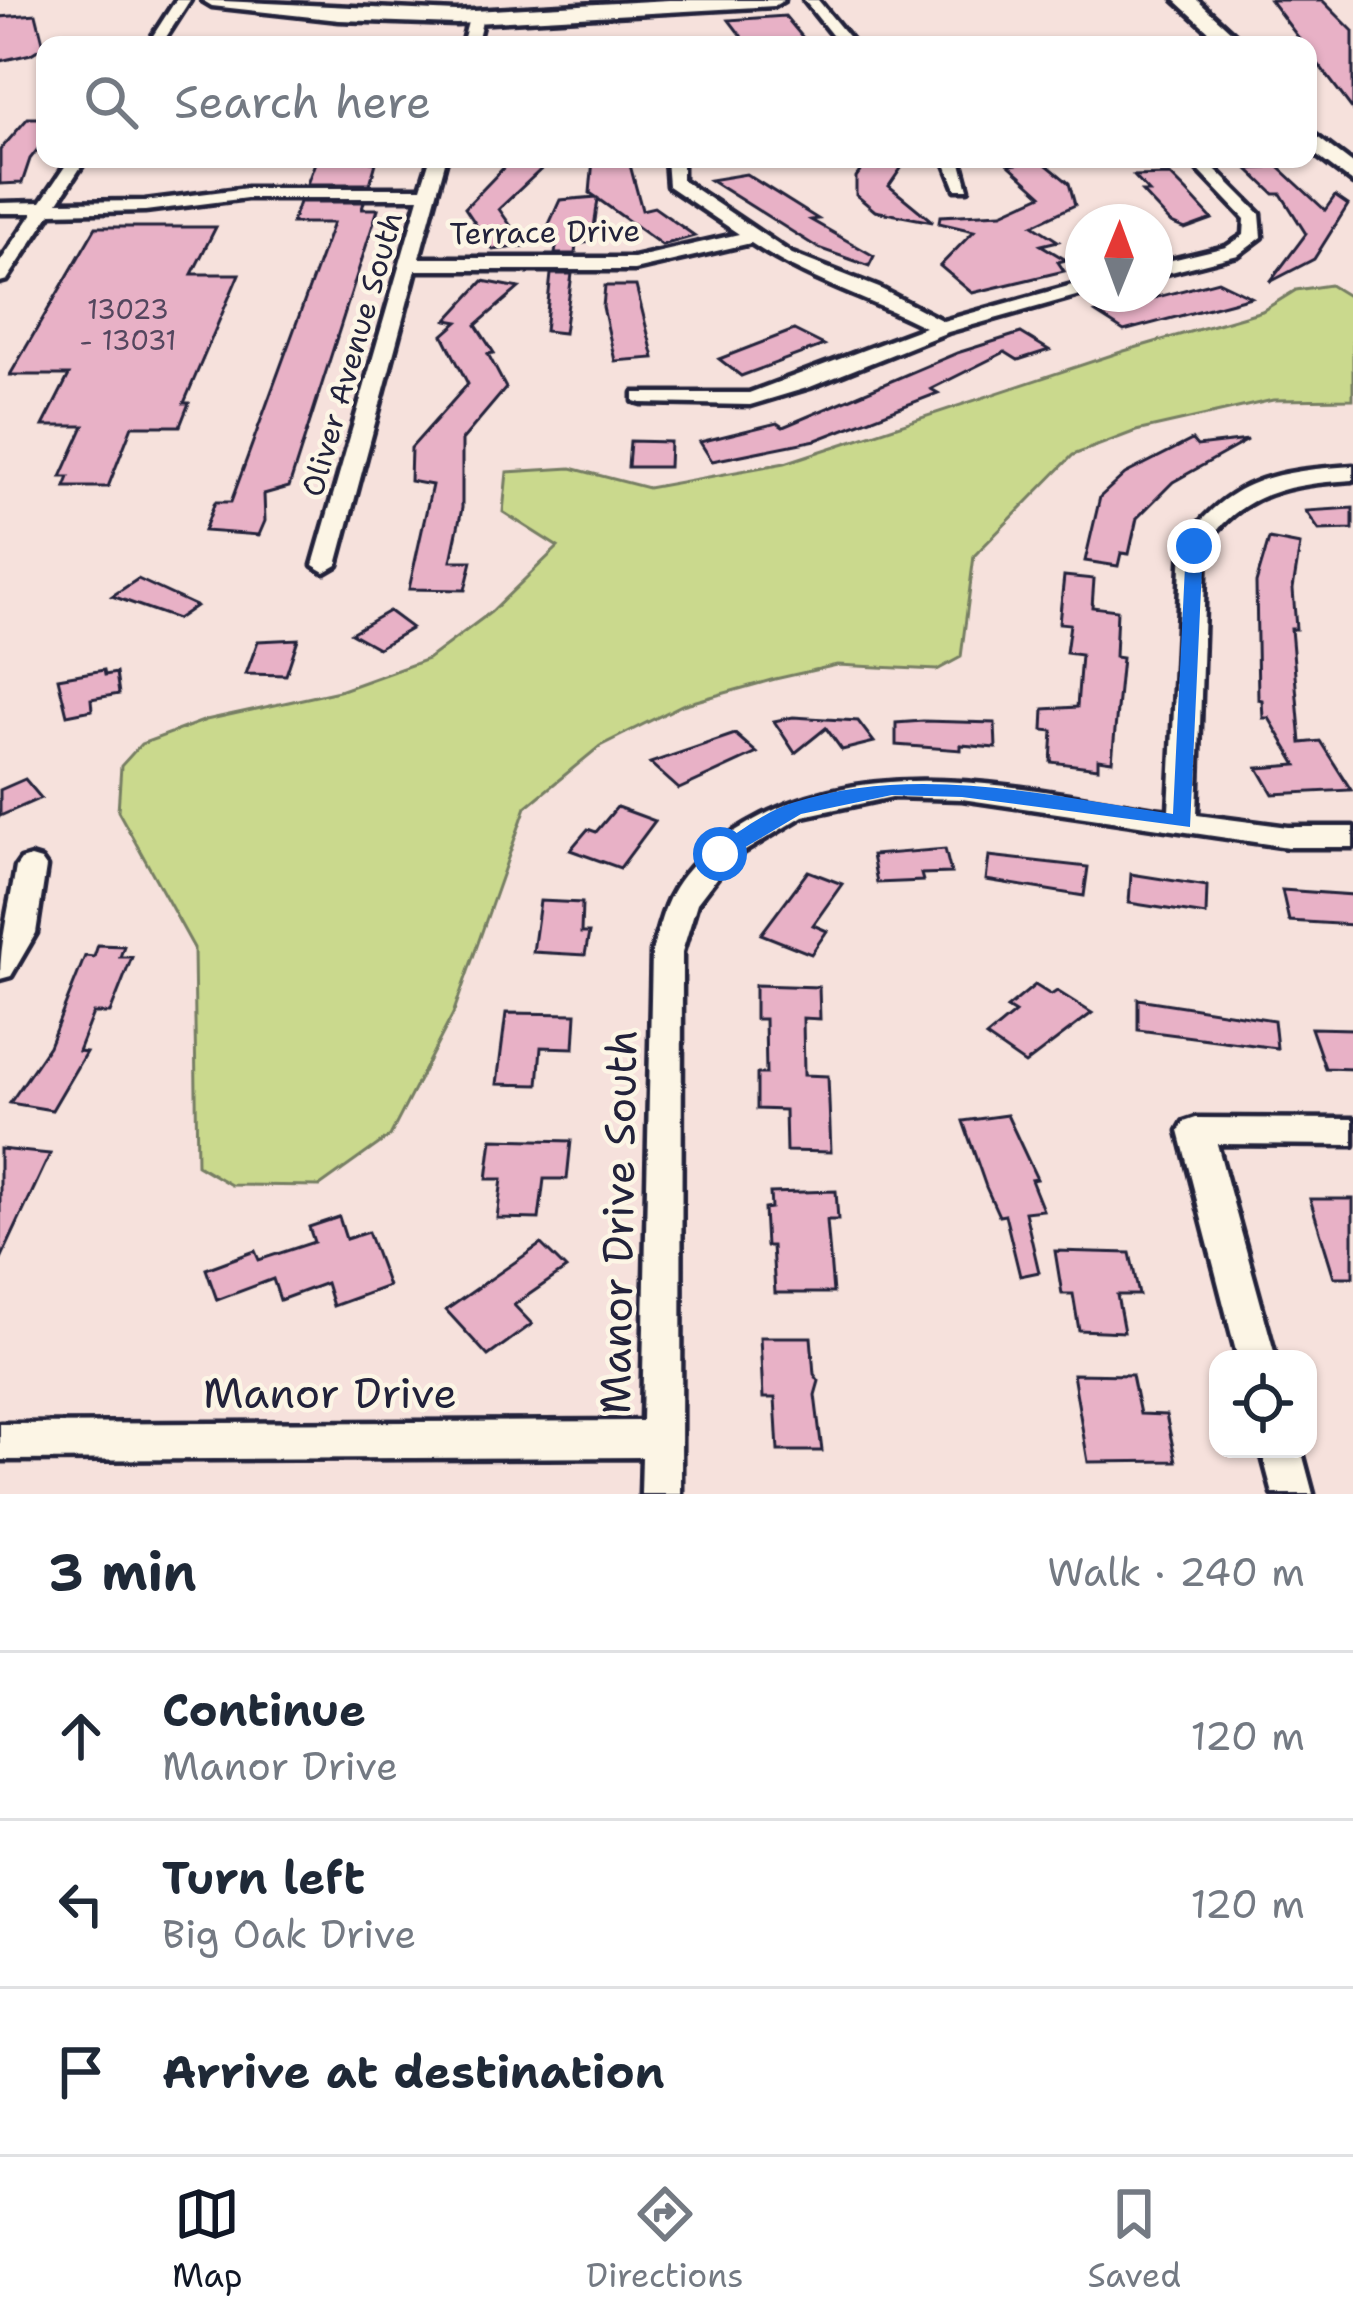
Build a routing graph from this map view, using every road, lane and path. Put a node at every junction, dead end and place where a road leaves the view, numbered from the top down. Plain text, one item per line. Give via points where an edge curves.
1 (183, 0) edge
2 (212, 0) edge
3 (774, 0) edge
4 (811, 0) edge
5 (1178, 8) edge
6 (476, 18) junction
7 (160, 36) edge
8 (471, 36) edge
9 (841, 36) edge
10 (1198, 36) edge
11 (1222, 36) edge
12 (1317, 128) edge
13 (1317, 129) edge
14 (1353, 145) edge
15 (72, 168) edge
16 (435, 168) edge
17 (674, 168) edge
18 (955, 168) edge
19 (1205, 168) edge
20 (1353, 176) edge
21 (962, 185) dead end
22 (428, 193) junction
23 (46, 207) junction
24 (0, 208) edge
25 (752, 237) junction
26 (409, 264) junction
27 (1173, 265) edge
28 (0, 276) edge
29 (1065, 293) edge
30 (940, 328) junction
31 (641, 397) dead end
32 (1353, 473) edge
33 (325, 566) dead end
34 (1183, 822) junction
35 (1353, 837) edge
36 (31, 867) dead end
37 (0, 968) edge
38 (1353, 1132) edge
39 (1255, 1350) edge
40 (660, 1439) junction
41 (0, 1442) edge
42 (1283, 1458) edge
43 (661, 1494) edge
44 (1293, 1494) edge

1 - 7 street
2 - 6 main road
3 - 6 main road
4 - 9 street
5 - 10 main road
5 - 11 main road
6 - 8 street
12 - 14 main road
13 - 20 main road
15 - 23 street
16 - 22 street, Oliver Avenue South
17 - 25 street via 674,182
18 - 21 street
19 - 27 street via 1254,218 1253,237
22 - 23 street, Terrace Drive via 247,193
22 - 26 street, Oliver Avenue South
23 - 24 street, Terrace Drive
23 - 28 street
25 - 26 street, Terrace Drive via 634,264
25 - 30 street
26 - 33 street, Oliver Avenue South
29 - 30 street
30 - 31 street via 751,399
32 - 34 street via 1295,476 1237,496 1209,519 1194,546
34 - 35 street
34 - 40 street, Manor Drive South via 962,790 892,788 794,809 720,854 683,900 667,952
36 - 37 street via 21,933
38 - 39 street via 1196,1131
40 - 41 street, Manor Drive
40 - 43 street, Manor Drive South
42 - 44 street

